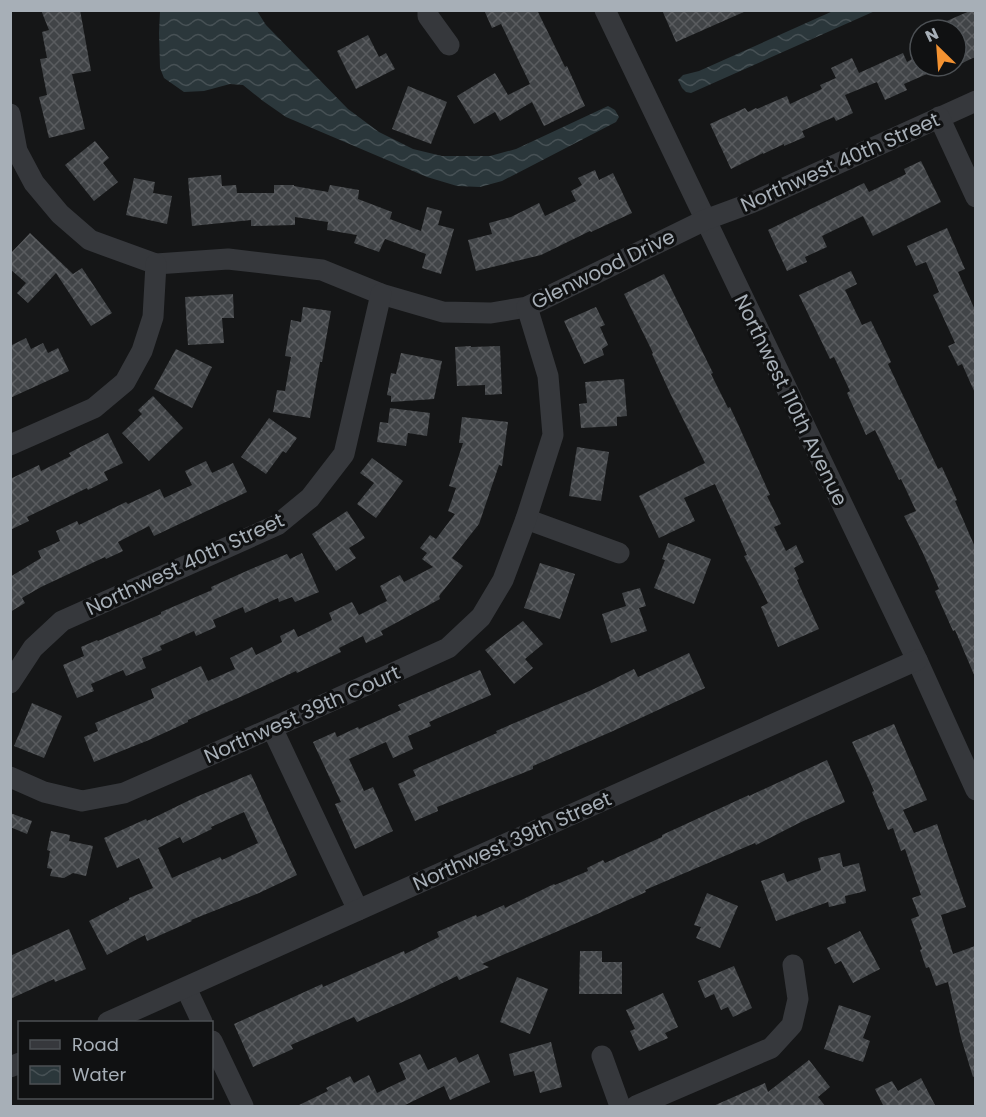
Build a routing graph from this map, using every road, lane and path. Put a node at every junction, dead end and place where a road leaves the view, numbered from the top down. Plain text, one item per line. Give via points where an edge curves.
1 (428, 10) edge
2 (605, 10) edge
3 (448, 45) dead end
4 (975, 101) edge
5 (10, 114) edge
6 (939, 117) junction
7 (14, 152) edge
8 (975, 197) edge
9 (705, 220) junction
10 (156, 264) junction
11 (381, 294) junction
12 (527, 307) junction
13 (10, 445) edge
14 (526, 519) junction
15 (619, 553) dead end
16 (917, 660) junction
17 (10, 683) edge
18 (272, 728) junction
19 (10, 777) edge
20 (975, 790) edge
21 (358, 910) junction
22 (793, 965) dead end
23 (186, 988) junction
24 (112, 1021) edge
25 (201, 1021) edge
26 (213, 1043) edge
27 (602, 1056) dead end
28 (243, 1107) edge
29 (620, 1107) edge
30 (636, 1107) edge

1 - 3 street
2 - 9 street, Northwest 110th Avenue
4 - 6 street, Northwest 40th Street
5 - 7 street, Glenwood Drive
6 - 8 street
6 - 9 street, Northwest 40th Street
7 - 10 street, Glenwood Drive via 60,214 90,240
9 - 12 street, Glenwood Drive
9 - 16 street, Northwest 110th Avenue
10 - 11 street, Glenwood Drive via 228,259 322,270
10 - 13 street via 153,317 142,351 125,382 94,408
11 - 12 street, Glenwood Drive via 443,312 491,313
11 - 17 street, Northwest 40th Street via 344,454 310,498 278,525 62,621 33,648
12 - 14 street, Northwest 39th Court via 548,376 553,435
14 - 15 street
14 - 18 street, Northwest 39th Court via 503,580 481,617 448,648
16 - 20 street, Northwest 110th Avenue
16 - 21 street, Northwest 39th Street
18 - 19 street, Northwest 39th Court via 124,793 82,801 44,792
18 - 21 street
21 - 23 street, Northwest 39th Street
22 - 30 street via 798,999 792,1025 771,1048
23 - 24 street, Northwest 39th Street
23 - 25 street
26 - 28 street
27 - 29 street

